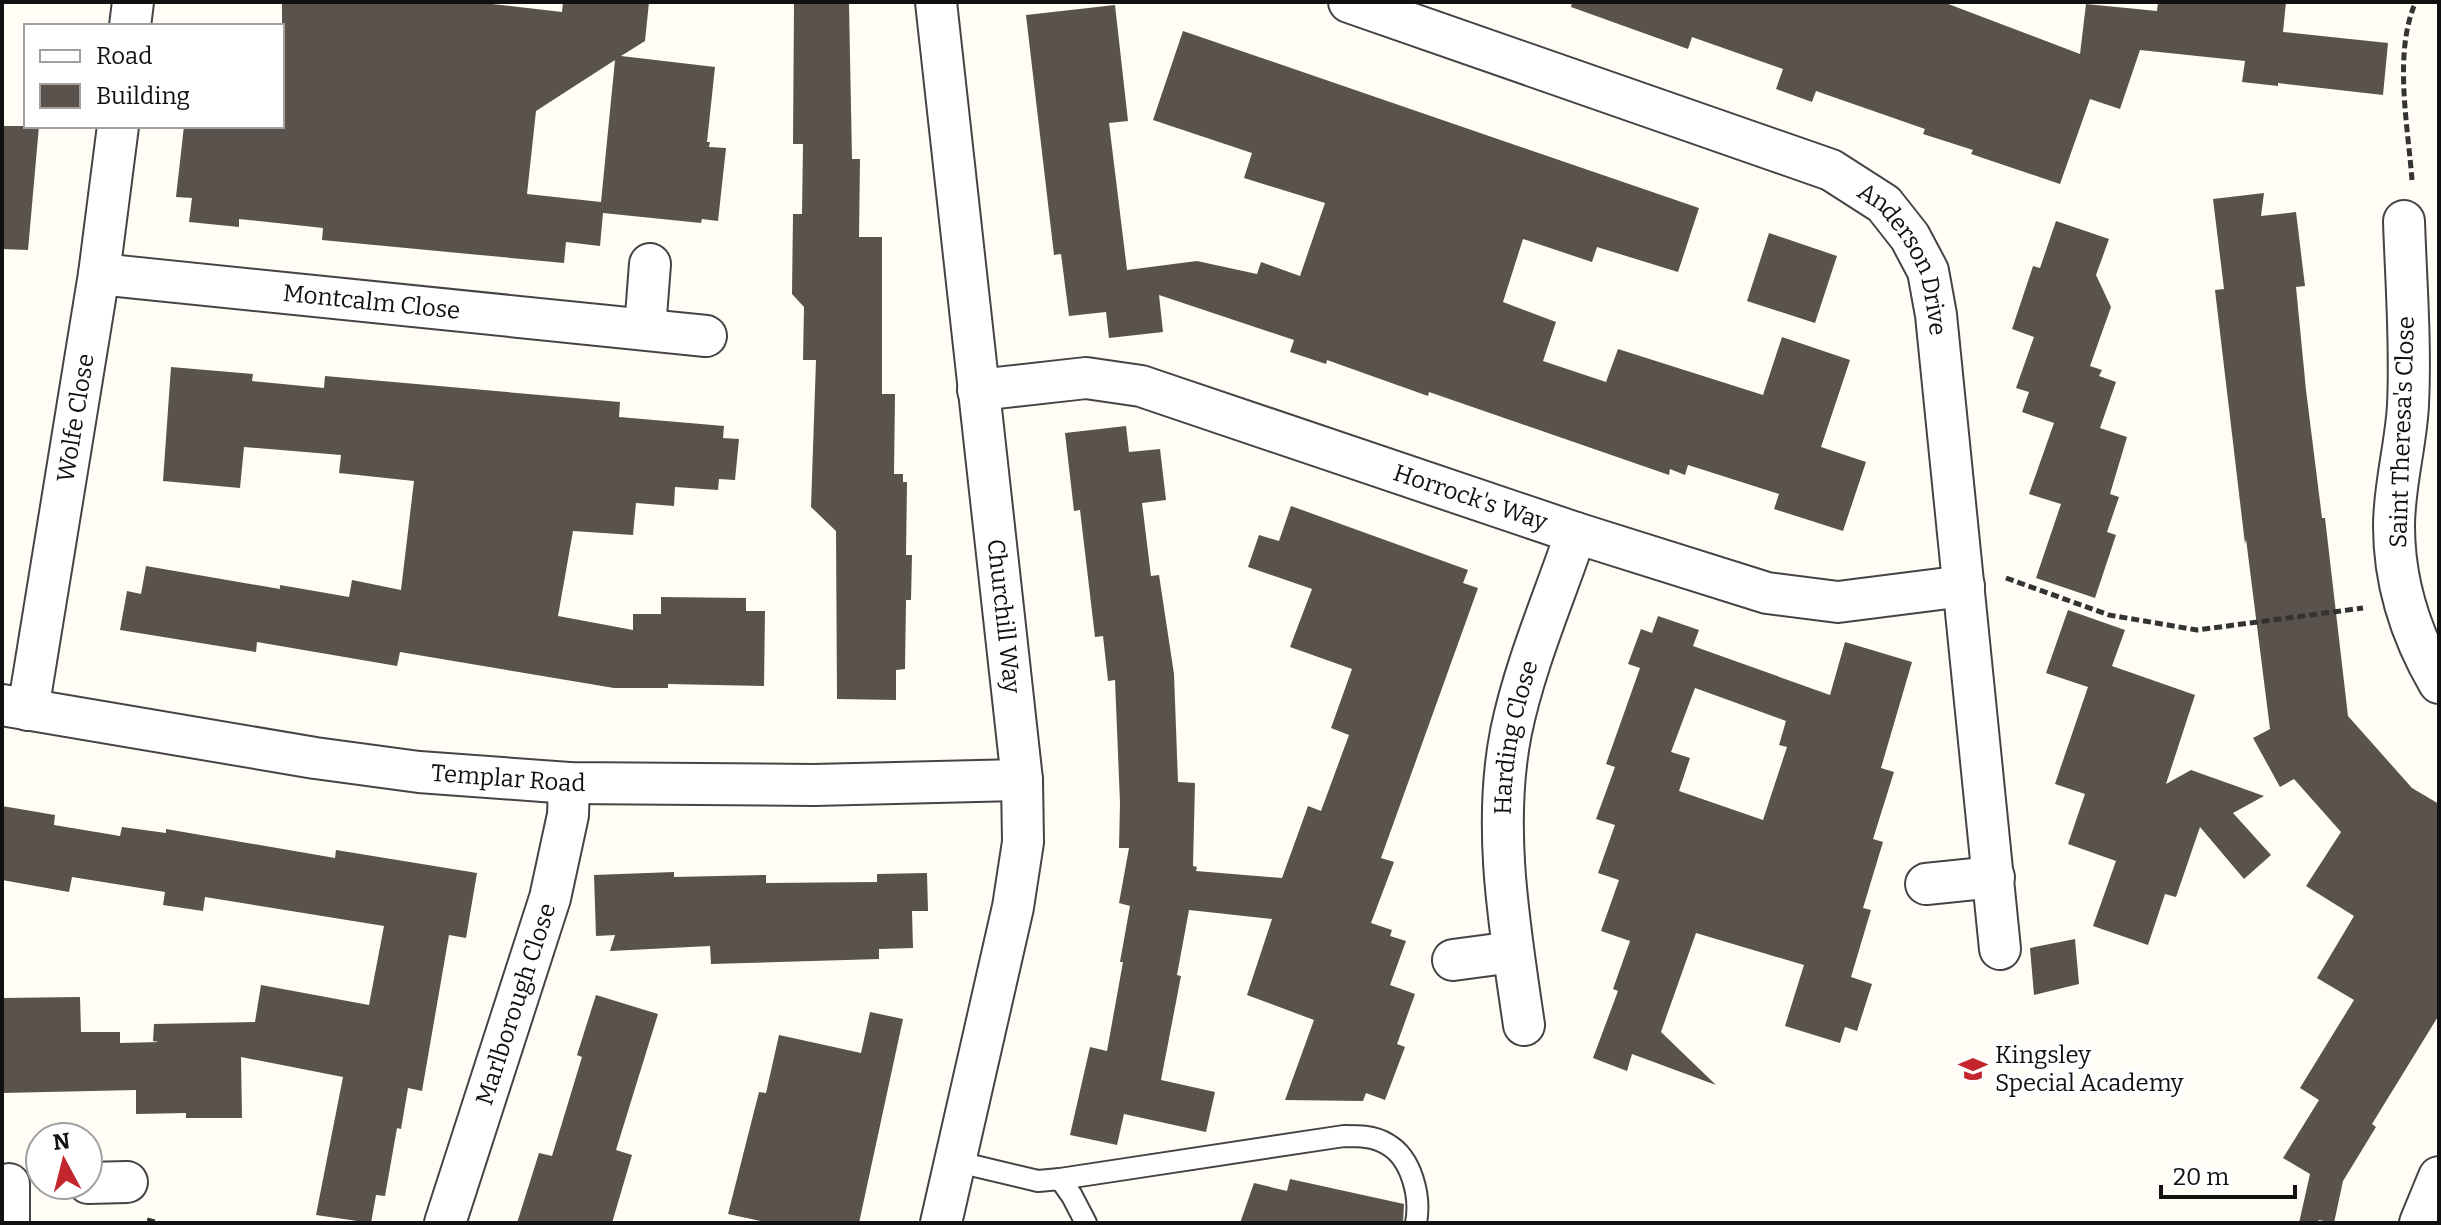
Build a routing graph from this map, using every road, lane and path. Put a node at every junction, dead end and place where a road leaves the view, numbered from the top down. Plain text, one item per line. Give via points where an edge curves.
1 (133, 2) edge
2 (936, 2) edge
3 (1349, 2) edge
4 (2414, 6) dead end
5 (130, 24) edge
6 (118, 128) edge
7 (2404, 221) joint
8 (650, 264) dead end
9 (99, 274) junction
10 (645, 329) junction
11 (706, 336) dead end
12 (978, 390) junction
13 (1576, 533) junction
14 (1963, 581) junction
15 (2403, 602) junction
16 (2439, 683) edge
17 (15, 707) edge
18 (1022, 780) junction
19 (569, 783) junction
20 (1994, 877) junction
21 (1926, 884) dead end
22 (2000, 949) dead end
23 (1513, 952) junction
24 (1453, 960) dead end
25 (1524, 1025) dead end
26 (954, 1161) junction
27 (2439, 1177) edge
28 (1060, 1179) junction
29 (17, 1184) edge
30 (9, 1223) edge
31 (445, 1223) edge
32 (941, 1223) edge
33 (1086, 1223) edge
34 (1416, 1223) edge
35 (2420, 1223) edge

1 - 5 street
2 - 12 street, Churchill Way
3 - 14 street, Anderson Drive via 1831,170 1884,204 1928,271
4 - 7 path via 2404,67 2414,207
6 - 9 street, Wolfe Close
7 - 15 street, Saint Theresa's Close via 2409,379 2394,526
8 - 10 street
9 - 10 street, Montcalm Close
9 - 17 street, Wolfe Close
10 - 11 street, Montcalm Close
12 - 13 street, Horrock's Way via 1086,378 1141,386
12 - 18 street, Churchill Way
13 - 14 street, Horrock's Way via 1767,593 1804,599 1838,602
13 - 23 street, Harding Close via 1511,732 1503,827
14 - 15 path via 1991,572 2109,615 2197,630
14 - 20 street, Anderson Drive
15 - 16 street, Saint Theresa's Close
17 - 19 street, Templar Road via 315,758
18 - 19 street, Templar Road
18 - 26 street, Churchill Way via 1023,842 1013,907
19 - 31 street, Marlborough Close via 568,815 550,898
20 - 21 street
20 - 22 street, Anderson Drive
23 - 24 street
23 - 25 street, Harding Close
26 - 28 lane via 1038,1181
26 - 32 street, Churchill Way
27 - 35 street
28 - 33 lane
28 - 34 lane via 1367,1136 1389,1144 1406,1162 1414,1186
29 - 30 street

